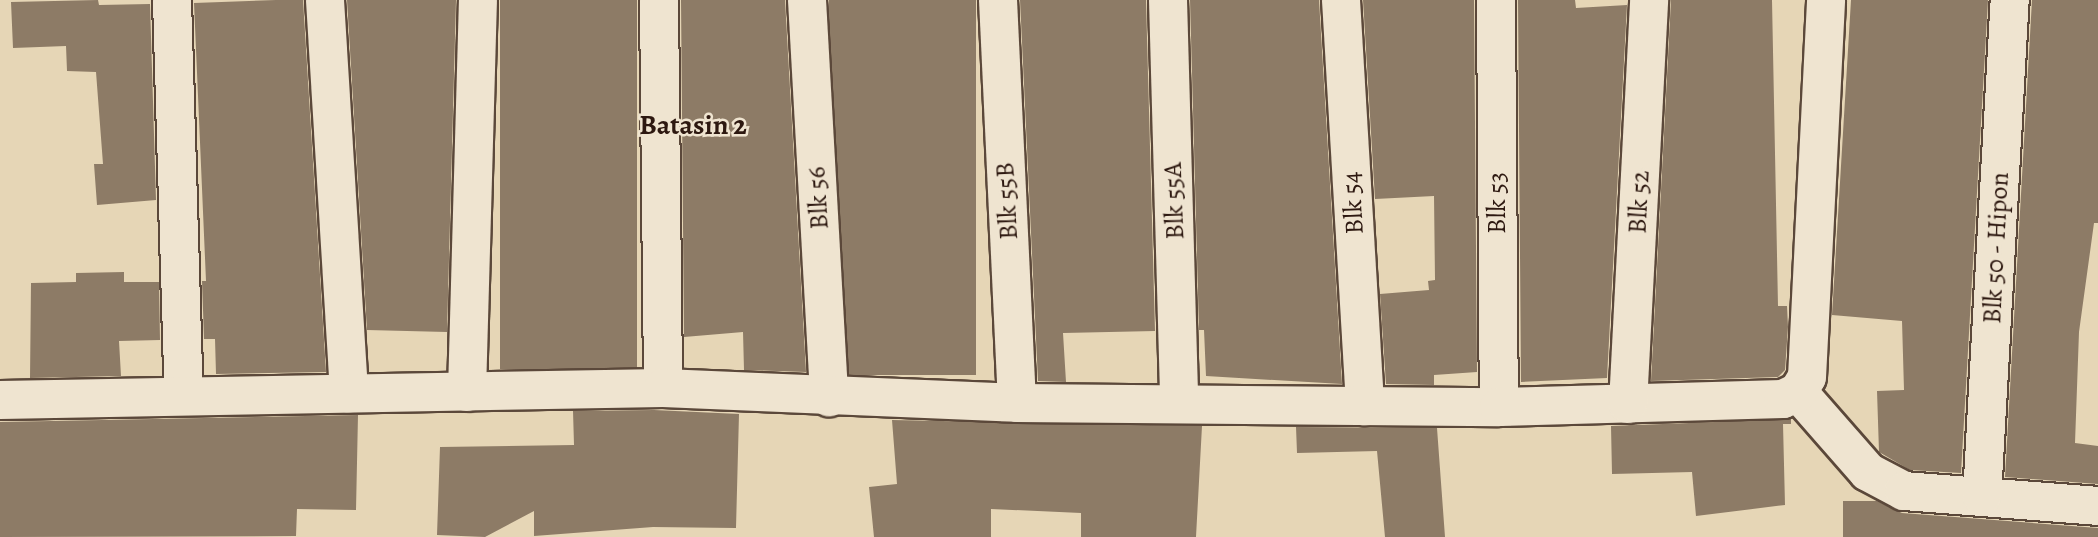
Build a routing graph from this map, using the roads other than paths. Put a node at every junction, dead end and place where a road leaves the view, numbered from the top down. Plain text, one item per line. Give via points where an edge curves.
1 (172, 0) edge
2 (325, 0) edge
3 (478, 0) edge
4 (659, 0) edge
5 (807, 0) edge
6 (998, 0) edge
7 (1168, 0) edge
8 (1341, 0) edge
9 (1496, 0) edge
10 (1649, 0) edge
11 (1826, 0) edge
12 (2010, 0) edge
13 (663, 388) junction
14 (467, 392) junction
15 (1798, 392) junction
16 (349, 393) junction
17 (184, 395) junction
18 (829, 397) junction
19 (0, 400) edge
20 (1179, 402) junction
21 (1017, 403) junction
22 (1628, 404) junction
23 (1365, 406) junction
24 (1499, 407) junction
25 (1982, 496) junction
26 (2098, 506) edge

1 - 17 street
2 - 16 street
3 - 14 street
4 - 13 street
5 - 18 street, Blk 56
6 - 21 street, Blk 55B
7 - 20 street, Blk 55A
8 - 23 street, Blk 54
9 - 24 street, Blk 53
10 - 22 street, Blk 52
11 - 15 street via 1807,377
12 - 25 street, Blk 50 - Hipon
13 - 14 street
13 - 18 street
14 - 16 street
15 - 22 street via 1783,399
15 - 25 street via 1868,472 1885,484 1904,491
16 - 17 street
17 - 19 street
18 - 21 street
20 - 21 street
20 - 23 street
22 - 24 street
23 - 24 street
25 - 26 street

